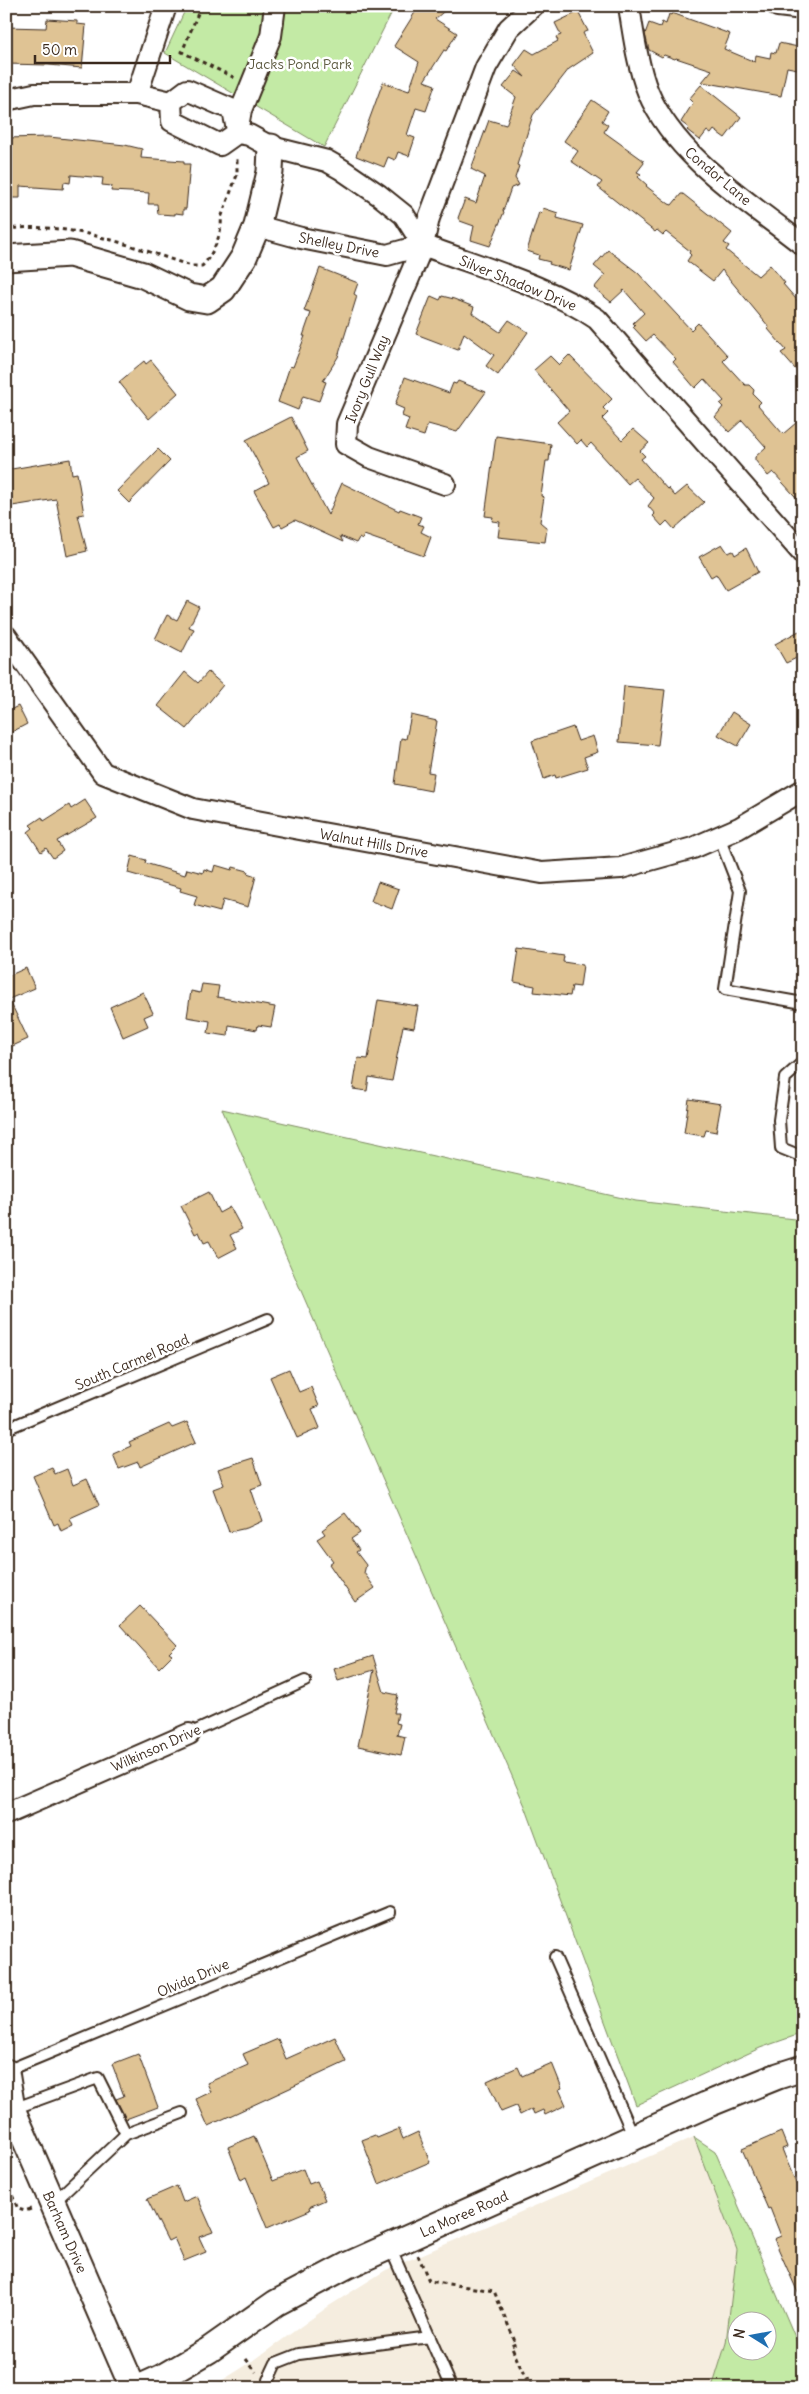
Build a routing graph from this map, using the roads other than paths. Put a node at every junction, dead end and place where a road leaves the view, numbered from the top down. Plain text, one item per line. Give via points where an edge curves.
1 (166, 6) edge
2 (275, 6) edge
3 (533, 6) edge
4 (629, 6) edge
5 (778, 6) edge
6 (803, 9) edge
7 (136, 94) junction
8 (6, 100) edge
9 (172, 102) junction
10 (238, 133) junction
11 (271, 147) junction
12 (257, 226) junction
13 (422, 245) junction
14 (803, 245) edge
15 (6, 258) edge
16 (445, 484) dead end
17 (803, 554) edge
18 (6, 636) edge
19 (803, 790) edge
20 (719, 837) junction
21 (803, 1003) edge
22 (803, 1062) edge
23 (803, 1157) edge
24 (268, 1319) dead end
25 (6, 1429) edge
26 (305, 1680) dead end
27 (188, 1734) joint
28 (6, 1814) edge
29 (390, 1912) dead end
30 (555, 1957) dead end
31 (803, 2068) edge
32 (6, 2072) edge
33 (12, 2109) junction
34 (182, 2112) dead end
35 (126, 2134) junction
36 (634, 2138) junction
37 (44, 2205) junction
38 (390, 2246) junction
39 (430, 2337) junction
40 (133, 2388) edge
41 (139, 2388) edge
42 (268, 2388) edge
43 (452, 2388) edge

1 - 7 street
2 - 10 street via 271,36 241,110
3 - 13 street via 509,28 486,67 429,218
4 - 14 street, Condor Lane via 647,91 666,128 694,158
5 - 6 street
7 - 8 street via 34,94
7 - 9 street
9 - 10 street via 188,90 233,110
9 - 10 street via 172,121 220,145
10 - 11 street
11 - 12 street via 270,172
11 - 13 street via 327,161 341,169 404,216
12 - 13 street, Shelley Drive via 387,255
12 - 15 street via 244,257 223,288 206,300 189,297 143,275 70,254
13 - 16 street, Ivory Gull Way via 347,424 346,444 369,458
13 - 17 street, Silver Shadow Drive via 551,293 597,318
18 - 20 street, Walnut Hills Drive via 103,773 193,809 542,873 621,868 693,848
19 - 20 street, Walnut Hills Drive
20 - 21 lane via 740,891 725,989
22 - 23 lane via 785,1078 779,1120 781,1148
24 - 25 lane, South Carmel Road
26 - 27 lane, Wilkinson Drive
27 - 28 street, Wilkinson Drive
29 - 32 lane, Olvida Drive
30 - 36 lane
31 - 36 street, La Moree Road via 706,2105
32 - 33 street, Barham Drive
33 - 35 lane via 98,2078
33 - 37 street, Barham Drive
34 - 35 lane
35 - 37 lane
36 - 38 street, La Moree Road
37 - 40 street, Barham Drive
38 - 39 lane
38 - 41 street, La Moree Road via 276,2303 209,2350
39 - 42 lane via 299,2354 276,2363
39 - 43 lane

